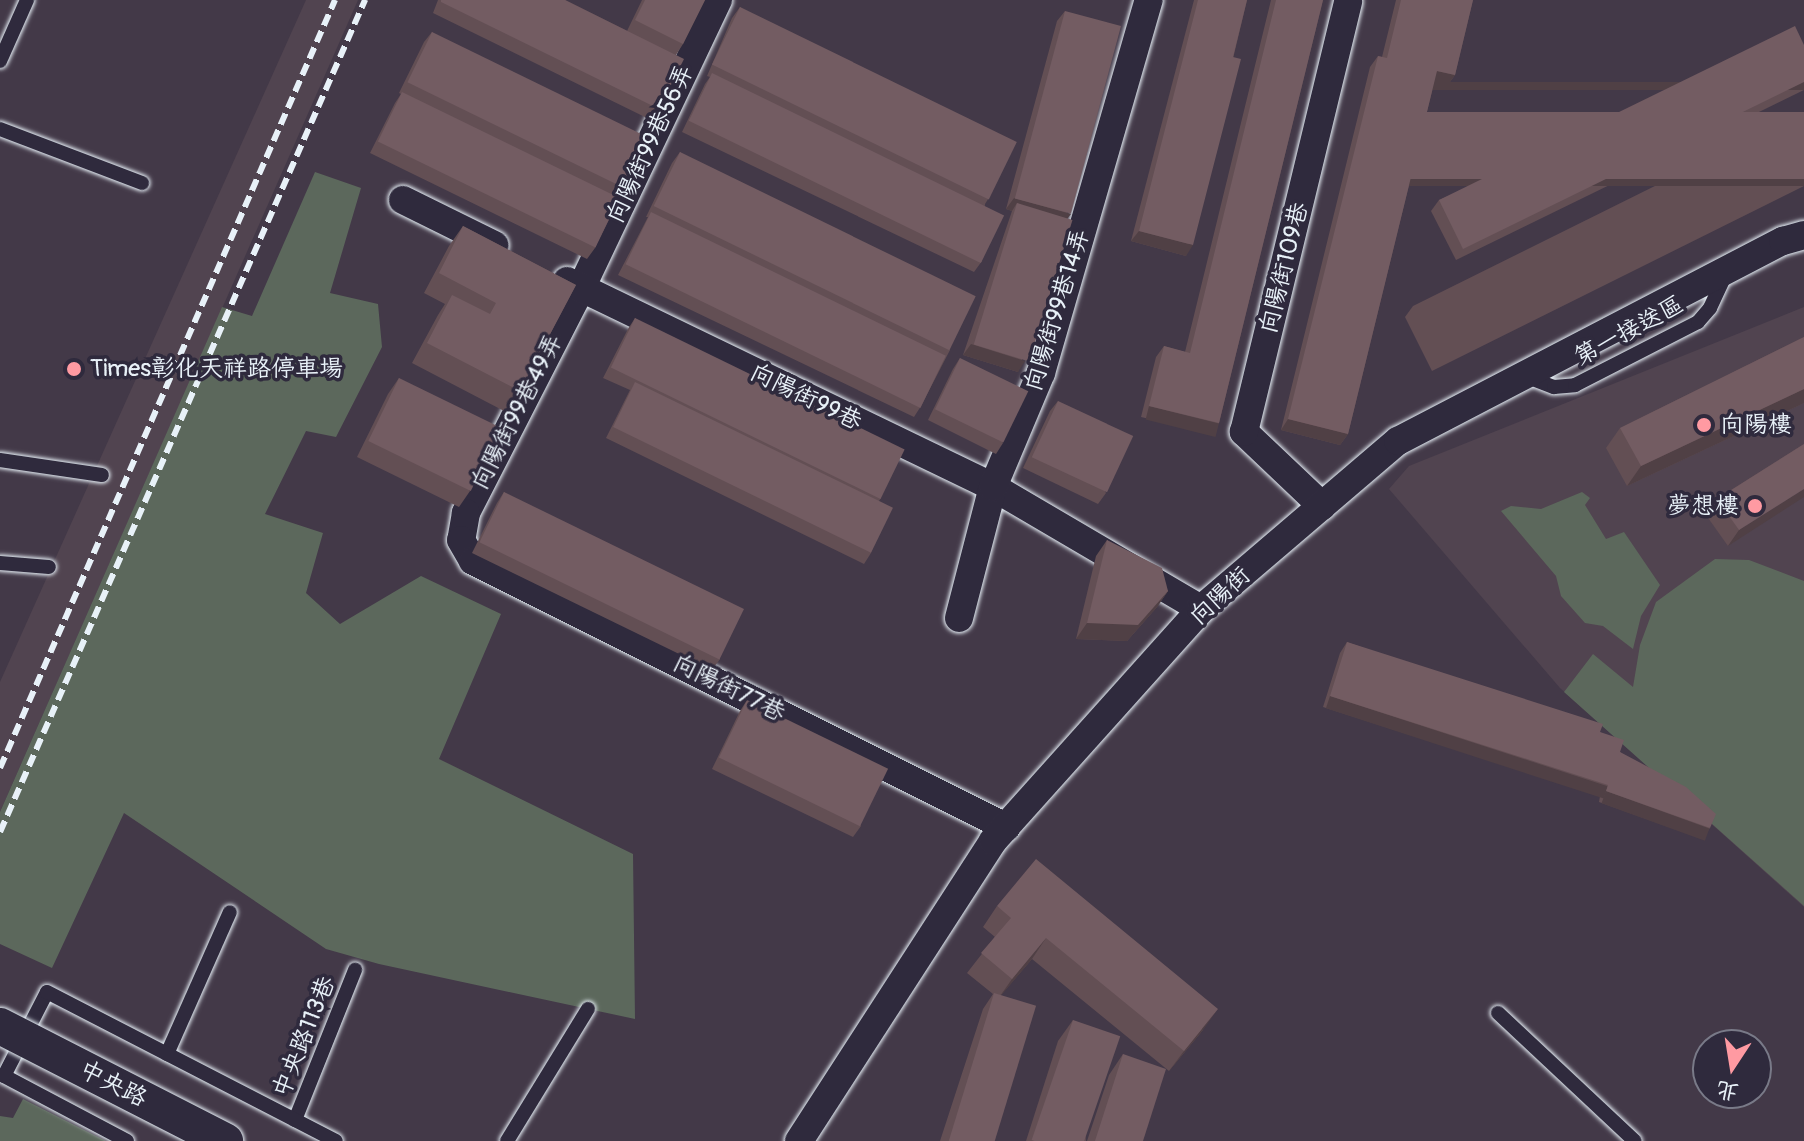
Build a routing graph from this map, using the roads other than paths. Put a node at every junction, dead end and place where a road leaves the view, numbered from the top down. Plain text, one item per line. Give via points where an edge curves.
1 (27, 0) edge
2 (718, 0) edge
3 (1149, 0) edge
4 (1348, 1) edge
5 (0, 61) edge
6 (0, 129) edge
7 (142, 183) dead end
8 (403, 200) dead end
9 (1804, 235) edge
10 (513, 254) edge
11 (540, 268) edge
12 (581, 288) junction
13 (0, 460) edge
14 (102, 475) dead end
15 (993, 487) junction
16 (1322, 506) junction
17 (461, 540) joint
18 (0, 563) edge
19 (49, 567) dead end
20 (1201, 609) junction
21 (959, 618) dead end
22 (1006, 827) junction
23 (230, 912) dead end
24 (355, 970) dead end
25 (588, 1009) dead end
26 (1498, 1013) dead end
27 (0, 1026) edge
28 (167, 1054) junction
29 (295, 1120) junction
30 (127, 1141) edge
31 (225, 1141) edge
32 (336, 1141) edge
33 (507, 1141) edge
34 (799, 1141) edge
35 (1635, 1141) edge

1 - 5 lane
2 - 12 street, 向陽街99巷56弄
3 - 15 street, 向陽街99巷14弄 via 1041,373
4 - 16 street, 向陽街109巷 via 1244,432
6 - 7 lane
8 - 10 street
9 - 16 street, 向陽街 via 1783,241 1398,441
11 - 12 street, 向陽街99巷
12 - 15 street, 向陽街99巷
12 - 17 street, 向陽街99巷49弄 via 466,513
13 - 14 lane
15 - 20 street, 向陽街99巷
15 - 21 street, 向陽街99巷14弄
16 - 20 street, 向陽街
17 - 22 street, 向陽街77巷 via 473,561
18 - 19 lane
20 - 22 street, 向陽街
22 - 34 street, 向陽街
23 - 28 lane
24 - 29 lane, 中央路113巷
25 - 33 lane
26 - 35 lane
27 - 31 street, 中央路, bridge
28 - 29 lane
28 - 30 lane via 47,992 4,1076
29 - 32 lane

